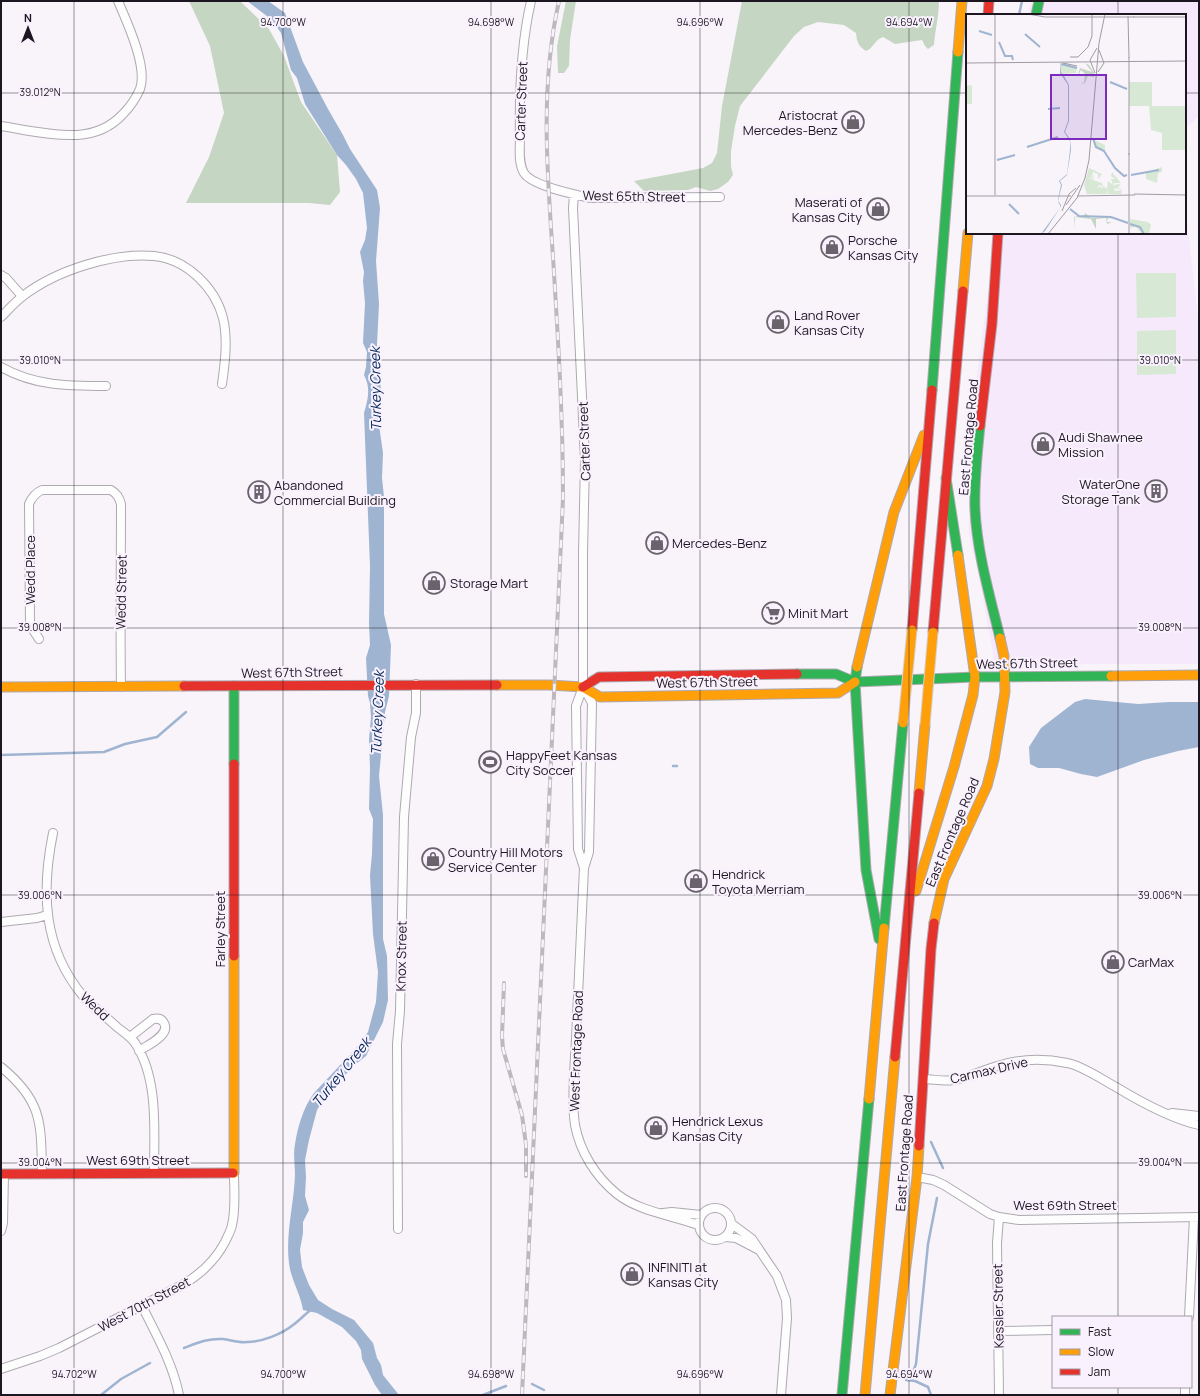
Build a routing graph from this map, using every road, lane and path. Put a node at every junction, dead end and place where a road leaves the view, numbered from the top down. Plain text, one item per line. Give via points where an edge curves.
1 (118, 1) edge
2 (531, 1) edge
3 (959, 1) edge
4 (1039, 1) edge
5 (962, 6) edge
6 (1036, 14) edge
7 (1, 126) edge
8 (548, 187) joint
9 (574, 195) junction
10 (720, 197) dead end
11 (968, 234) edge
12 (998, 234) edge
13 (1, 275) edge
14 (22, 296) junction
15 (1, 317) edge
16 (1, 367) edge
17 (222, 384) dead end
18 (106, 386) dead end
19 (930, 419) junction
20 (946, 478) junction
21 (32, 498) joint
22 (39, 639) dead end
23 (1199, 675) edge
24 (975, 677) junction
25 (1005, 677) junction
26 (855, 682) junction
27 (416, 684) junction
28 (754, 685) junction
29 (121, 686) junction
30 (234, 686) junction
31 (1, 687) edge
32 (583, 687) junction
33 (577, 778) junction
34 (590, 778) junction
35 (53, 833) dead end
36 (584, 868) junction
37 (47, 915) junction
38 (908, 918) junction
39 (1, 922) edge
40 (882, 958) junction
41 (130, 1037) junction
42 (139, 1052) junction
43 (1, 1067) edge
44 (923, 1079) junction
45 (1163, 1111) junction
46 (1199, 1116) edge
47 (1199, 1125) edge
48 (42, 1173) junction
49 (154, 1173) junction
50 (234, 1173) junction
51 (2, 1174) edge
52 (917, 1177) junction
53 (662, 1214) junction
54 (701, 1215) junction
55 (999, 1217) junction
56 (1196, 1217) edge
57 (732, 1224) junction
58 (698, 1225) junction
59 (398, 1229) dead end
60 (1, 1231) edge
61 (725, 1237) junction
62 (760, 1251) junction
63 (142, 1306) junction
64 (1189, 1316) edge
65 (1052, 1330) edge
66 (999, 1331) junction
67 (1, 1369) edge
68 (179, 1395) edge
69 (781, 1395) edge
70 (842, 1395) edge
71 (865, 1395) edge
72 (890, 1395) edge
73 (999, 1395) edge

1 - 7 street via 129,26 142,75 140,88 134,100 118,120 107,127 77,135
2 - 8 street, Carter Street via 521,78 520,161 528,178
3 - 5 main road
4 - 6 main road
5 - 19 main road
8 - 9 street, West 65th Street
9 - 10 street, West 65th Street via 592,198
9 - 32 street, Carter Street via 585,460
11 - 20 main road
12 - 25 main road, East Frontage Road via 991,330 976,465 975,508 983,568 1004,656
13 - 14 street
14 - 15 street
14 - 17 street via 67,271 111,259 156,256 176,263 203,281 220,309 225,354
16 - 18 street via 29,380 47,384
19 - 26 main road via 894,512 857,662
19 - 40 main road, bridge
20 - 24 main road
20 - 38 main road, bridge
21 - 22 street, Wedd Place via 29,504 30,625
21 - 29 street, Wedd Street via 42,490 111,490 119,497 122,587
23 - 25 main road, West 67th Street
24 - 25 main road, West 67th Street
24 - 26 main road, West 67th Street
24 - 38 main road via 973,695 954,767
25 - 44 main road, East Frontage Road via 994,759 987,786 944,879 935,917
26 - 28 main road, West 67th Street via 836,674
26 - 28 main road, West 67th Street via 838,693
26 - 40 main road via 866,870
27 - 30 main road, West 67th Street
27 - 32 main road, West 67th Street
27 - 59 street, Knox Street via 416,713 411,737 404,817 397,1044
28 - 32 main road, West 67th Street via 599,677
28 - 32 main road, West 67th Street via 600,697
29 - 30 main road, West 67th Street
29 - 31 main road, West 67th Street
30 - 50 main road, Farley Street
32 - 33 street, West Frontage Road via 576,706
32 - 34 street, West Frontage Road via 592,703
33 - 34 street
33 - 36 street, West Frontage Road via 578,849
34 - 36 street, West Frontage Road via 589,852
35 - 37 street, Wedd via 46,870
36 - 53 street, West Frontage Road via 575,1061 575,1126 585,1155 596,1173 611,1189 636,1205
37 - 39 street
37 - 41 street, Wedd via 52,939 70,979 84,997
38 - 71 main road
40 - 70 main road
41 - 42 street, Wedd
41 - 42 street via 153,1019 160,1019 164,1024 165,1030 162,1035
42 - 49 street, Wedd via 152,1093
43 - 48 street via 24,1089 34,1106 40,1125
44 - 45 street, Carmax Drive via 952,1081 1019,1061 1042,1059 1069,1063
44 - 52 main road, East Frontage Road
45 - 46 street, Carmax Drive
45 - 47 street, Carmax Drive via 1185,1122
48 - 49 main road, West 69th Street
48 - 51 main road, West 69th Street
49 - 50 main road, West 69th Street
50 - 63 street, West 70th Street via 232,1227 214,1259 194,1278
51 - 60 street
52 - 55 street, West 69th Street via 944,1185
52 - 72 main road, East Frontage Road
53 - 54 street, West Frontage Road via 672,1212
53 - 58 street, West Frontage Road
54 - 57 street via 709,1208 719,1208 728,1214
54 - 58 street
55 - 56 street, West 69th Street via 1019,1220
55 - 66 street, Kessler Street
56 - 64 street
57 - 61 street
57 - 62 street via 752,1239
58 - 61 street via 706,1238 716,1240
61 - 62 street via 736,1238
62 - 69 street via 777,1276 786,1300
63 - 67 street, West 70th Street via 58,1348
63 - 68 street via 171,1367
65 - 66 street
66 - 73 street, Kessler Street

